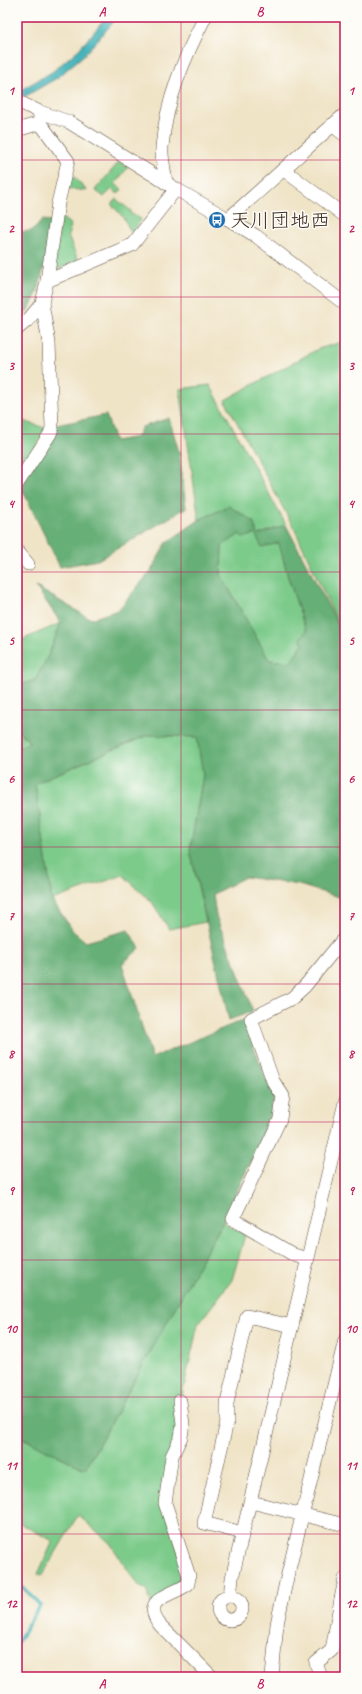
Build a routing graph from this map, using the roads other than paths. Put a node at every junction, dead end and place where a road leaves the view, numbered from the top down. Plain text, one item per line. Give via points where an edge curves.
1 (205, 17) edge
2 (18, 102) edge
3 (345, 114) edge
4 (40, 118) junction
5 (332, 125) junction
6 (17, 130) edge
7 (345, 135) edge
8 (284, 170) junction
9 (171, 186) junction
10 (345, 216) edge
11 (228, 219) junction
12 (47, 281) junction
13 (42, 303) junction
14 (345, 304) edge
15 (17, 329) edge
16 (17, 484) edge
17 (17, 551) edge
18 (28, 564) dead end
19 (345, 937) edge
20 (345, 1102) edge
21 (307, 1259) junction
22 (292, 1326) junction
23 (345, 1340) edge
24 (340, 1382) edge
25 (180, 1401) dead end
26 (251, 1502) junction
27 (303, 1514) junction
28 (345, 1525) edge
29 (243, 1533) junction
30 (345, 1579) edge
31 (230, 1596) dead end
32 (343, 1599) edge
33 (212, 1677) edge
34 (272, 1677) edge
35 (321, 1677) edge

1 - 9 street via 174,87 166,122 162,149
2 - 4 street
3 - 5 street
4 - 6 street
4 - 9 street via 69,122
4 - 12 street via 68,160 58,203
5 - 7 street
5 - 8 street
8 - 10 street
8 - 11 street
9 - 11 street
9 - 12 street via 132,245
11 - 14 street via 256,236
12 - 13 street
13 - 15 street
13 - 16 street via 49,344 52,428
17 - 18 street
19 - 21 street via 292,998 251,1019 274,1081 283,1096 280,1119 233,1219 294,1255
20 - 21 street
21 - 22 street
22 - 26 street
22 - 29 street via 247,1316 204,1523
23 - 24 street
24 - 27 street
25 - 33 street via 184,1424 172,1456 165,1503 189,1576 188,1584 157,1600 152,1608 160,1625
26 - 27 street
26 - 29 street
27 - 28 street
27 - 34 street via 277,1624
29 - 31 street
30 - 32 street
32 - 35 street via 332,1650 316,1664

